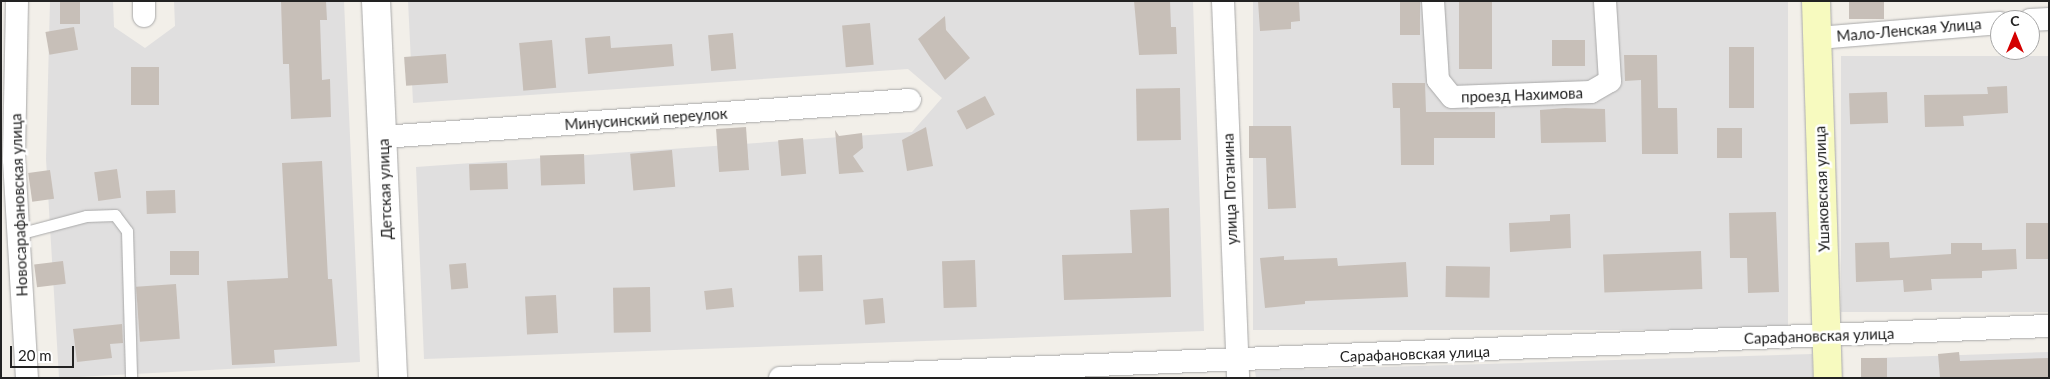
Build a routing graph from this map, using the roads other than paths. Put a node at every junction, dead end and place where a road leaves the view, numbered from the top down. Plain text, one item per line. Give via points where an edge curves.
1 (18, 1) edge
2 (376, 1) edge
3 (1223, 1) edge
4 (1433, 1) edge
5 (1605, 1) edge
6 (1816, 1) edge
7 (1990, 24) edge
8 (1818, 38) junction
9 (910, 100) dead end
10 (382, 137) junction
11 (18, 234) junction
12 (2049, 326) edge
13 (1826, 336) junction
14 (1238, 370) edge
15 (27, 378) edge
16 (131, 378) edge
17 (393, 378) edge
18 (780, 378) edge
19 (1828, 378) edge

1 - 11 street, Новосарафановская улица via 14,160
2 - 10 street, Детская улица
3 - 14 street, улица Потанина
4 - 5 street, проезд Нахимова via 1438,80 1452,97 1592,92 1610,81
6 - 8 main road, Ушаковская улица
7 - 8 street, Мало-Ленская Улица
8 - 13 main road, Ушаковская улица
9 - 10 street, Минусинский переулок
10 - 17 street, Детская улица
11 - 15 street, Новосарафановская улица
11 - 16 lane via 86,216 116,215 127,231
12 - 13 street, Сарафановская улица
13 - 14 street, Сарафановская улица
13 - 19 main road, Ушаковская улица
14 - 18 street, Сарафановская улица

